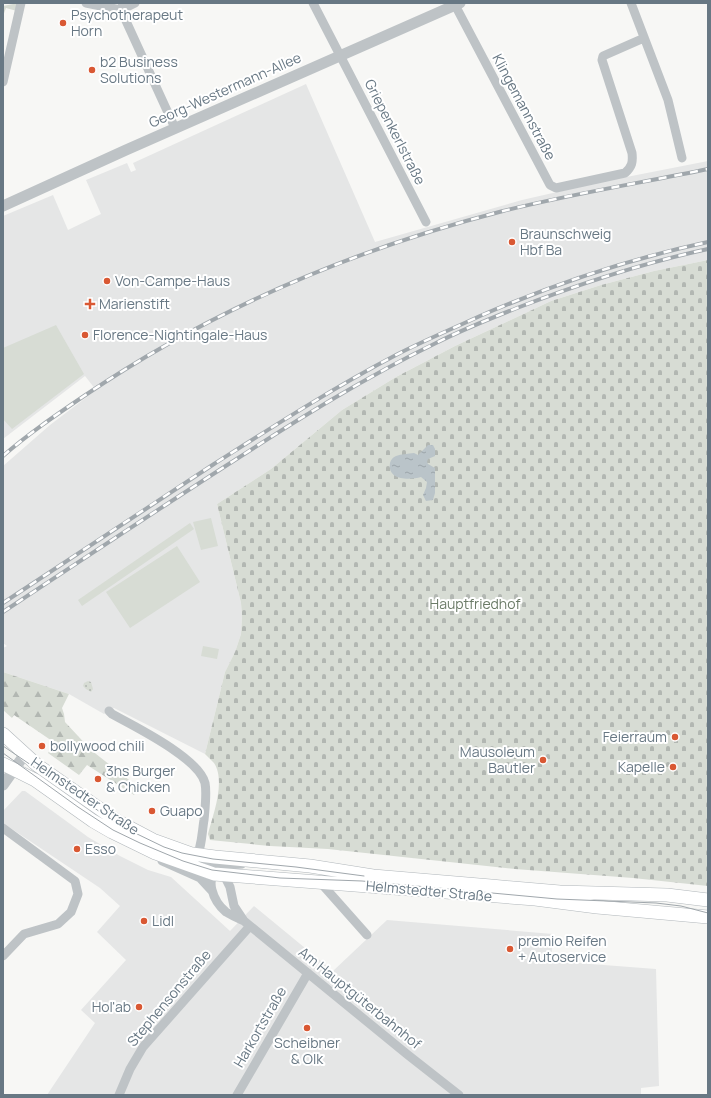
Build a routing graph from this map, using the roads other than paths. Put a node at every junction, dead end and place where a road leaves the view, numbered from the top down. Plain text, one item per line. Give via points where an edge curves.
1 (21, 3) edge
2 (86, 3) edge
3 (135, 3) edge
4 (313, 3) edge
5 (631, 3) edge
6 (456, 4) edge
7 (122, 7) edge
8 (644, 38) junction
9 (340, 55) junction
10 (3, 82) edge
11 (175, 128) junction
12 (682, 158) dead end
13 (3, 206) edge
14 (426, 222) dead end
15 (109, 711) dead end
16 (3, 734) edge
17 (25, 754) junction
18 (9, 767) edge
19 (3, 785) edge
20 (3, 828) edge
21 (159, 855) junction
22 (198, 855) junction
23 (260, 862) junction
24 (219, 872) junction
25 (250, 877) junction
26 (320, 882) junction
27 (213, 892) junction
28 (231, 897) junction
29 (703, 899) edge
30 (702, 917) edge
31 (247, 924) junction
32 (367, 935) dead end
33 (3, 956) edge
34 (308, 973) junction
35 (119, 1095) edge
36 (236, 1095) edge
37 (459, 1095) edge

1 - 10 street
2 - 7 street
3 - 7 street
4 - 9 street, Griepenkerlstraße
5 - 8 street
6 - 8 street, Klingemannstraße via 550,186 556,188 625,173 631,168 632,153 602,60 603,56
6 - 9 street, Georg-Westermann-Allee
7 - 11 street
8 - 12 street via 668,100
9 - 11 street, Georg-Westermann-Allee
9 - 14 street, Griepenkerlstraße
11 - 13 street, Georg-Westermann-Allee
15 - 22 street via 186,759 202,775 205,783 204,806
16 - 17 main road, Helmstedter Straße
17 - 18 street
17 - 22 main road, Helmstedter Straße via 47,773 126,826 166,845
18 - 19 street
18 - 21 main road, Helmstedter Straße via 35,780 104,827
20 - 33 street via 75,881 78,894 71,912 58,924 24,934
21 - 22 street, Helmstedter Straße via 192,859
21 - 24 main road, Helmstedter Straße
21 - 27 street, Helmstedter Straße via 167,863 200,878
22 - 23 main road, Helmstedter Straße
22 - 24 street via 211,862
23 - 24 street via 229,865
23 - 29 main road, Helmstedter Straße via 310,866 374,876 539,891
24 - 25 main road, Helmstedter Straße
24 - 27 street via 210,882
24 - 28 street, Am Hauptgüterbahnhof via 230,887
25 - 26 main road, Helmstedter Straße
25 - 28 street via 238,883
26 - 30 main road, Helmstedter Straße via 550,901
26 - 32 street
27 - 31 street, Am Hauptgüterbahnhof via 225,911
28 - 31 street, Am Hauptgüterbahnhof via 234,906
29 - 30 main road, Helmstedter Straße
31 - 34 street, Am Hauptgüterbahnhof
31 - 35 street, Stephensonstraße via 143,1047
34 - 36 street, Harkortstraße
34 - 37 street, Am Hauptgüterbahnhof

